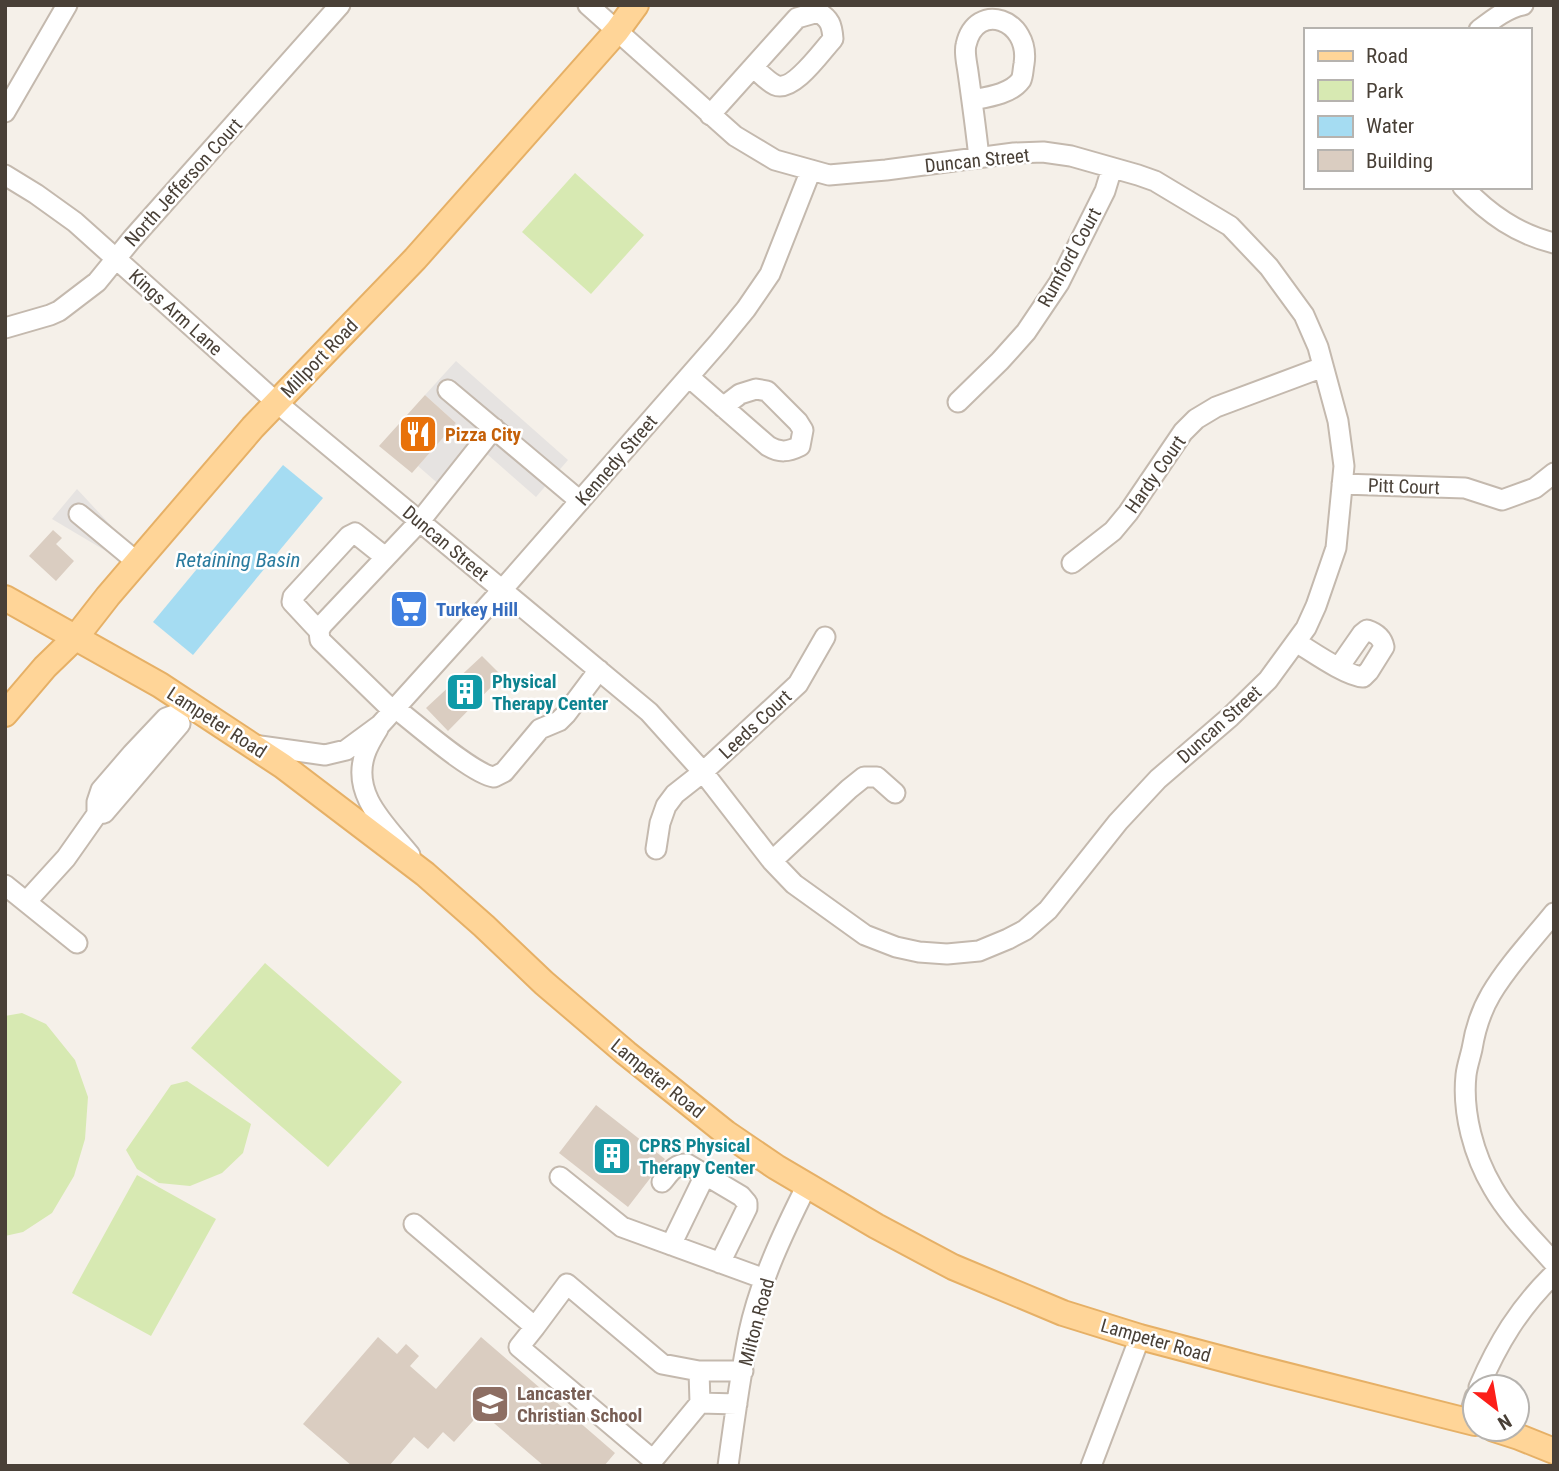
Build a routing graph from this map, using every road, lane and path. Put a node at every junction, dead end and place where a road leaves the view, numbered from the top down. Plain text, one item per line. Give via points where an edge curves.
1 (67, 5) edge
2 (340, 5) edge
3 (588, 5) edge
4 (636, 5) edge
5 (1523, 5) edge
6 (1481, 28) edge
7 (617, 31) junction
8 (753, 68) dead end
9 (972, 100) dead end
10 (5, 112) edge
11 (710, 115) junction
12 (979, 158) junction
13 (1112, 168) junction
14 (810, 170) junction
15 (5, 175) edge
16 (1465, 189) edge
17 (1554, 243) edge
18 (116, 258) junction
19 (5, 328) edge
20 (1324, 367) junction
21 (689, 377) junction
22 (448, 390) dead end
23 (276, 402) junction
24 (958, 402) dead end
25 (723, 407) dead end
26 (494, 428) junction
27 (1554, 473) edge
28 (1342, 484) junction
29 (580, 502) junction
30 (79, 514) dead end
31 (420, 521) junction
32 (385, 557) junction
33 (137, 562) junction
34 (1072, 563) dead end
35 (502, 590) junction
36 (5, 598) edge
37 (319, 631) junction
38 (76, 637) junction
39 (825, 637) dead end
40 (1296, 642) junction
41 (1339, 667) dead end
42 (599, 670) junction
43 (180, 707) junction
44 (5, 714) edge
45 (389, 715) junction
46 (252, 745) junction
47 (703, 772) junction
48 (895, 793) dead end
49 (656, 849) dead end
50 (772, 861) junction
51 (425, 874) junction
52 (5, 885) edge
53 (26, 902) junction
54 (1554, 913) edge
55 (76, 943) dead end
56 (705, 1175) junction
57 (560, 1177) dead end
58 (662, 1182) dead end
59 (807, 1185) junction
60 (414, 1224) dead end
61 (671, 1245) junction
62 (720, 1263) junction
63 (1554, 1263) edge
64 (1554, 1274) edge
65 (765, 1279) junction
66 (535, 1327) junction
67 (1140, 1337) junction
68 (699, 1371) junction
69 (743, 1371) junction
70 (1485, 1373) edge
71 (700, 1403) junction
72 (737, 1404) junction
73 (1461, 1419) edge
74 (1531, 1442) edge
75 (1554, 1451) edge
76 (653, 1462) edge
77 (727, 1466) edge
78 (1091, 1466) edge

1 - 10 street
2 - 18 street, North Jefferson Court
3 - 7 street, Duncan Street
4 - 7 main road, Millport Road
5 - 6 street
7 - 11 street, Duncan Street
7 - 23 main road, Millport Road via 415,259
8 - 11 street
9 - 12 street
11 - 14 street, Duncan Street via 751,147
12 - 13 street, Duncan Street via 1043,152
12 - 14 street, Duncan Street via 858,173 829,175
13 - 20 street, Duncan Street via 1154,181 1230,226 1269,267 1304,315
13 - 24 street, Rumford Court via 1059,283 1026,332
14 - 21 street, Kennedy Street via 770,274
15 - 18 street, Kings Arm Lane via 75,222
16 - 17 street via 1506,224
18 - 19 street, North Jefferson Court via 97,282 59,311
18 - 23 street, Kings Arm Lane
20 - 28 street, Duncan Street via 1338,421
20 - 34 street, Hardy Court via 1216,407 1196,419 1113,531
21 - 25 street
21 - 29 street, Kennedy Street
22 - 26 street
23 - 31 street, Duncan Street
23 - 33 main road, Millport Road
26 - 29 street
26 - 31 street
27 - 28 street, Pitt Court via 1535,488 1502,500 1465,488
28 - 40 street, Duncan Street via 1336,548 1316,606
29 - 35 street, Kennedy Street
30 - 33 street
31 - 32 street
31 - 35 street, Duncan Street
32 - 37 street
32 - 37 street via 355,533 293,597 295,607
33 - 38 main road, Millport Road
35 - 42 street, Duncan Street
35 - 45 street, Kennedy Street
36 - 38 main road, Lampeter Road
37 - 45 street via 320,640
38 - 43 main road, Lampeter Road
38 - 44 main road, Millport Road
39 - 47 street, Leeds Court via 798,684
40 - 41 street
40 - 50 street, Duncan Street via 1268,680 1150,787 1048,910 1025,930 979,951 919,951 865,935 793,884
42 - 45 street via 566,714 540,729 494,777
42 - 47 street, Duncan Street via 649,712
43 - 46 main road, Lampeter Road
43 - 53 street via 180,724 104,813 97,814 66,858
45 - 46 street, Kennedy Street via 346,750 324,755
45 - 51 street, Kennedy Street via 365,753 363,789 370,806
46 - 51 main road, Lampeter Road
47 - 49 street, Leeds Court via 666,806
47 - 50 street, Duncan Street
48 - 50 street via 877,777 864,777
51 - 59 main road, Lampeter Road via 626,1053 726,1133
52 - 53 street
53 - 55 street
54 - 63 street via 1486,1004 1475,1032 1465,1095 1474,1142 1493,1188
56 - 58 street via 684,1163
56 - 61 street
56 - 62 street via 747,1203
57 - 61 street via 622,1227
59 - 65 street, Milton Road
59 - 67 main road, Lampeter Road via 953,1267 1063,1313
60 - 66 street
61 - 62 street
62 - 65 street
64 - 70 street via 1515,1318
65 - 69 street, Milton Road
66 - 68 street via 567,1284 662,1364
66 - 76 street via 519,1347
67 - 73 main road, Lampeter Road
67 - 78 street
68 - 69 street
68 - 71 street
69 - 72 street, Milton Road
71 - 72 street
71 - 76 street
72 - 77 street, Milton Road
74 - 75 main road

